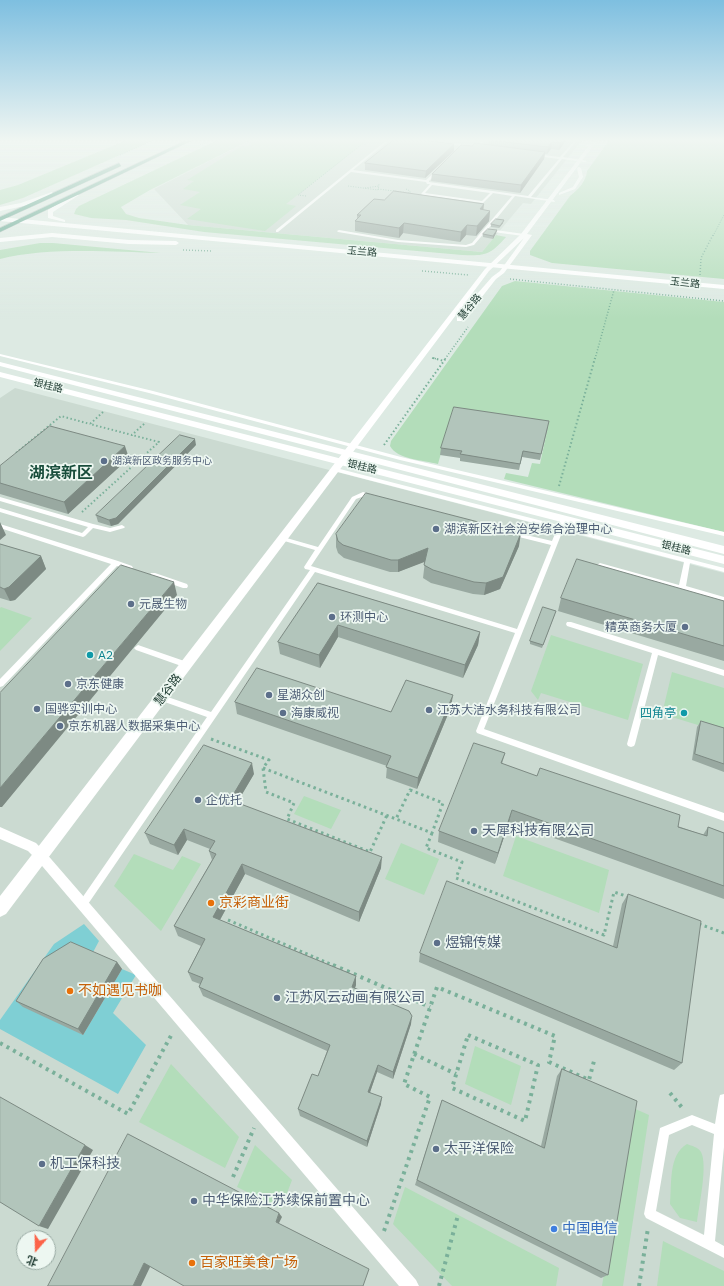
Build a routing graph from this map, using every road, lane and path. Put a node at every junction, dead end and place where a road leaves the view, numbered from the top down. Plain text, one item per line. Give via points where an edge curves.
1 (39, 199) edge
2 (44, 199) edge
3 (65, 199) edge
4 (68, 199) edge
5 (317, 199) edge
6 (457, 199) edge
7 (486, 199) edge
8 (511, 199) edge
9 (536, 199) edge
10 (554, 199) edge
11 (464, 200) joint
12 (552, 201) junction
13 (0, 209) edge
14 (724, 215) edge
15 (0, 219) edge
16 (19, 221) junction
17 (0, 226) edge
18 (8, 227) junction
19 (485, 229) junction
20 (0, 230) edge
21 (277, 231) dead end
22 (339, 231) dead end
23 (523, 235) junction
24 (193, 237) junction
25 (0, 240) edge
26 (188, 243) junction
27 (182, 250) dead end
28 (216, 251) dead end
29 (505, 269) junction
30 (415, 270) dead end
31 (487, 270) junction
32 (494, 278) junction
33 (700, 279) dead end
34 (724, 287) edge
35 (614, 290) junction
36 (724, 293) edge
37 (724, 301) edge
38 (1, 368) edge
39 (416, 376) dead end
40 (114, 403) junction
41 (156, 414) junction
42 (90, 424) junction
43 (132, 435) junction
44 (365, 445) junction
45 (354, 446) junction
46 (12, 456) edge
47 (347, 461) junction
48 (556, 494) junction
49 (379, 498) edge
50 (0, 499) edge
51 (0, 510) edge
52 (74, 520) junction
53 (563, 523) junction
54 (0, 526) edge
55 (92, 526) junction
56 (122, 527) dead end
57 (508, 532) edge
58 (724, 534) edge
59 (283, 539) junction
60 (554, 544) junction
61 (319, 549) junction
62 (724, 550) edge
63 (688, 560) junction
64 (724, 560) edge
65 (116, 563) junction
66 (600, 565) edge
67 (314, 569) junction
68 (136, 570) edge
69 (724, 570) edge
70 (144, 572) edge
71 (185, 586) dead end
72 (682, 588) junction
73 (724, 599) edge
74 (570, 624) dead end
75 (519, 632) junction
76 (138, 648) dead end
77 (656, 651) junction
78 (187, 665) junction
79 (724, 672) edge
80 (0, 684) edge
81 (162, 698) junction
82 (212, 716) junction
83 (199, 735) junction
84 (631, 744) dead end
85 (263, 768) junction
86 (387, 815) junction
87 (724, 817) edge
88 (396, 819) junction
89 (0, 833) edge
90 (432, 833) junction
91 (41, 856) junction
92 (636, 900) edge
93 (82, 904) junction
94 (0, 909) edge
95 (228, 920) dead end
96 (695, 922) edge
97 (724, 933) edge
98 (430, 1007) junction
99 (181, 1018) junction
100 (0, 1043) edge
101 (414, 1054) junction
102 (594, 1061) dead end
103 (456, 1074) junction
104 (670, 1093) dead end
105 (724, 1099) edge
106 (261, 1112) junction
107 (692, 1120) junction
108 (720, 1131) junction
109 (232, 1177) dead end
110 (650, 1214) junction
111 (458, 1215) edge
112 (709, 1244) junction
113 (378, 1248) junction
114 (724, 1252) edge
115 (410, 1286) edge
116 (439, 1286) edge
117 (639, 1286) edge

1 - 13 street
2 - 15 main road
3 - 16 main road
4 - 24 street via 50,211 50,217
5 - 21 lane
6 - 11 lane
7 - 11 lane via 483,202
8 - 19 lane
9 - 12 lane
10 - 12 street, 慧谷路
12 - 23 street, 慧谷路
12 - 29 street, 慧谷路
14 - 33 path via 722,223 700,259
15 - 16 street, 玉兰路
16 - 18 main road
16 - 24 street, 玉兰路
17 - 18 street, 玉兰路
18 - 20 main road
18 - 26 street, 玉兰路
19 - 22 lane via 473,244 466,246 398,241
19 - 23 lane
23 - 31 street, 慧谷路
24 - 31 street, 玉兰路
25 - 26 street via 52,235 129,242
26 - 31 street, 玉兰路
27 - 28 path
29 - 31 street, 玉兰路
29 - 32 street, 慧谷路
29 - 34 street, 玉兰路
29 - 36 street, 玉兰路
30 - 31 path
31 - 45 street, 慧谷路
32 - 35 path
32 - 39 street, 慧谷路
35 - 37 path
35 - 48 path
38 - 40 street, 银桂路
38 - 45 lane via 151,392
38 - 47 street, 银桂路 via 15,367
40 - 41 street, 银桂路
40 - 42 path
41 - 43 path
41 - 47 street, 银桂路
42 - 43 path
42 - 46 path via 62,416
43 - 52 path via 158,442
44 - 45 lane
44 - 47 street, 慧谷路
44 - 48 lane
45 - 47 street, 慧谷路
47 - 53 street, 银桂路
47 - 53 lane
47 - 59 street, 慧谷路
47 - 62 street, 银桂路
48 - 58 lane
49 - 61 lane via 364,494 354,498
50 - 52 lane
51 - 55 lane via 83,535
52 - 55 lane
53 - 60 lane
53 - 63 lane
53 - 64 street, 银桂路
54 - 65 lane
55 - 56 lane via 110,530
57 - 60 lane
59 - 61 lane
59 - 78 street, 慧谷路
60 - 75 lane
61 - 67 lane via 307,567
63 - 69 lane
63 - 72 lane
65 - 68 lane
65 - 80 lane via 64,623
66 - 72 lane
67 - 75 lane
67 - 82 lane
70 - 71 lane
72 - 73 lane
74 - 77 lane
75 - 87 lane via 480,731
76 - 78 lane
77 - 79 lane
77 - 84 lane
78 - 81 street, 慧谷路
81 - 82 lane
81 - 91 street, 慧谷路
82 - 83 lane
83 - 85 path via 268,760
83 - 93 lane
85 - 86 path
85 - 86 path via 266,792 294,803 287,819 370,852
86 - 88 path
88 - 90 path
88 - 90 path via 410,790 443,803
89 - 91 street via 32,847
90 - 92 path via 426,848 462,862 456,878 604,935 614,892
91 - 93 street
91 - 94 street, 慧谷路
93 - 99 street
95 - 98 path
96 - 97 path
98 - 101 path
98 - 102 path via 437,987 555,1036 549,1062 589,1080
99 - 100 path via 128,1114
99 - 106 street
101 - 103 path
101 - 113 path via 404,1084 430,1097
103 - 103 path via 452,1088 525,1121 538,1065 468,1035
104 - 107 path
105 - 108 lane
106 - 109 path
106 - 113 street
107 - 108 lane
107 - 110 lane via 664,1132
108 - 112 lane
110 - 112 lane
110 - 117 path
111 - 116 path
112 - 114 lane
113 - 115 street

